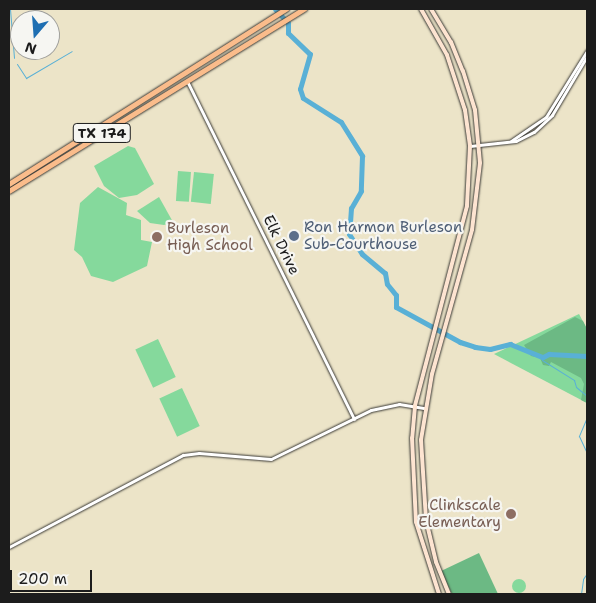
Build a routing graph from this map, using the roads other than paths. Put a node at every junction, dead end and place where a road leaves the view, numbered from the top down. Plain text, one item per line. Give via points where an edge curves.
1 (304, 9) edge
2 (421, 9) edge
3 (431, 9) edge
4 (284, 10) edge
5 (451, 42) junction
6 (443, 46) junction
7 (587, 51) edge
8 (587, 56) edge
9 (187, 81) junction
10 (511, 141) junction
11 (480, 145) junction
12 (470, 146) junction
13 (50, 158) junction
14 (54, 163) junction
15 (9, 184) edge
16 (9, 191) edge
17 (455, 256) junction
18 (464, 259) junction
19 (415, 406) junction
20 (424, 408) junction
21 (354, 419) junction
22 (9, 547) edge
23 (438, 594) edge
24 (449, 594) edge

1 - 9 main road, TX 174
2 - 6 main road
3 - 5 main road
4 - 13 main road, TX 174
5 - 6 main road
5 - 11 main road via 469,89
6 - 12 main road via 460,93
7 - 10 street via 546,117
8 - 10 street via 550,118 531,134
9 - 14 main road, TX 174
9 - 21 street, Elk Drive
10 - 11 street
11 - 12 street
11 - 18 main road via 477,209
12 - 17 main road via 468,206
13 - 14 main road
13 - 15 main road, TX 174
14 - 16 main road, TX 174
17 - 18 main road
17 - 19 main road
18 - 20 main road
19 - 20 street
19 - 21 street via 384,406
19 - 23 main road via 411,461 414,504 423,550
20 - 24 main road via 420,462 423,504 432,548
21 - 22 street via 270,459 199,453 183,455

